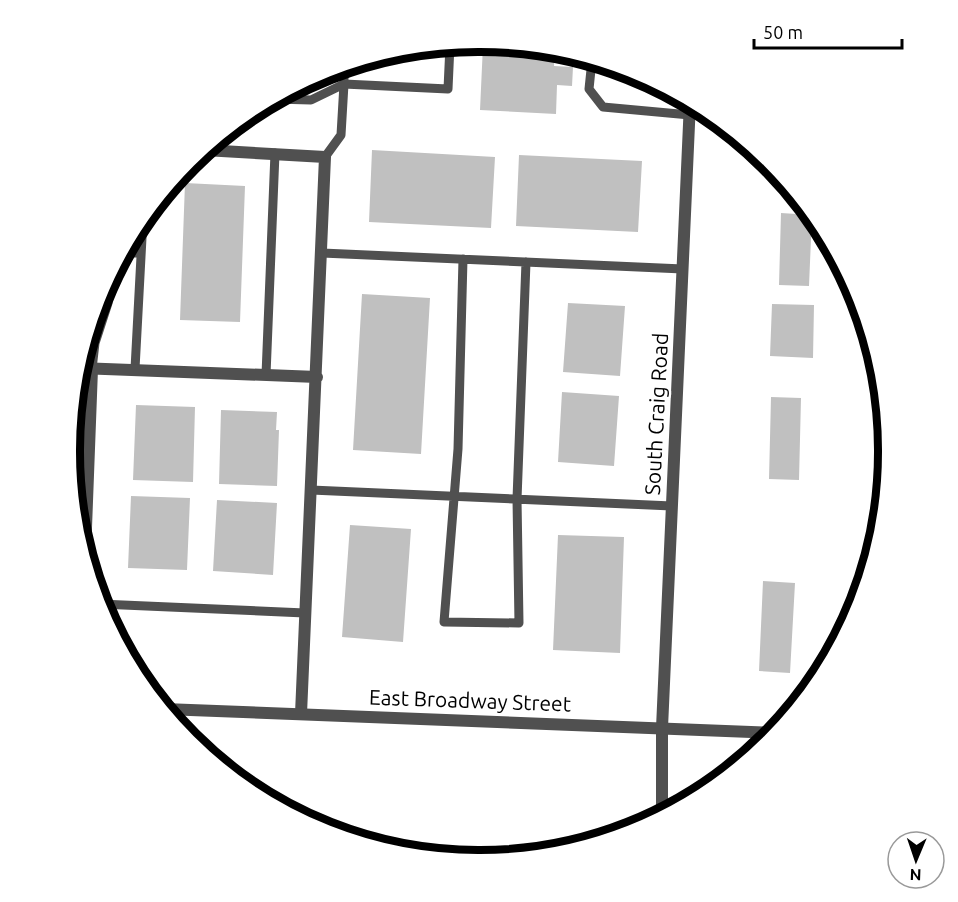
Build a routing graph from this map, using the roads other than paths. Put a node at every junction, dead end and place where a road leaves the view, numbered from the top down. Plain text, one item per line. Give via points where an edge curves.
1 (449, 53) edge
2 (590, 69) edge
3 (344, 76) edge
4 (344, 84) junction
5 (292, 99) edge
6 (682, 109) edge
7 (690, 114) edge
8 (217, 151) edge
9 (275, 153) junction
10 (325, 157) junction
11 (142, 240) edge
12 (322, 253) junction
13 (133, 254) edge
14 (141, 254) junction
15 (463, 260) junction
16 (526, 262) junction
17 (683, 269) junction
18 (95, 346) edge
19 (92, 369) junction
20 (135, 369) junction
21 (266, 375) junction
22 (317, 377) junction
23 (311, 490) junction
24 (453, 496) junction
25 (517, 500) junction
26 (672, 506) junction
27 (86, 518) edge
28 (112, 605) edge
29 (305, 613) junction
30 (175, 709) edge
31 (301, 714) junction
32 (662, 728) junction
33 (762, 732) edge
34 (662, 804) edge

1 - 4 lane via 447,89
2 - 6 lane via 589,89 603,107
3 - 4 lane
4 - 5 lane via 311,100
4 - 10 lane via 341,135
7 - 17 street, South Craig Road
8 - 9 street
9 - 10 street
9 - 21 lane
10 - 12 street
11 - 14 lane
12 - 15 lane
12 - 22 street
13 - 14 lane
14 - 20 lane
15 - 16 lane
15 - 24 lane via 458,449
16 - 17 lane
16 - 25 lane
17 - 26 street, South Craig Road
18 - 19 lane
19 - 20 street
19 - 27 street
20 - 21 street
21 - 22 street
22 - 23 street
23 - 24 lane
23 - 29 street
24 - 25 lane
24 - 25 lane via 444,622 519,623
25 - 26 lane
26 - 32 street, South Craig Road
28 - 29 lane
29 - 31 street
30 - 31 street, East Broadway Street
31 - 32 street, East Broadway Street
32 - 33 street, East Broadway Street
32 - 34 street, South Craig Road

